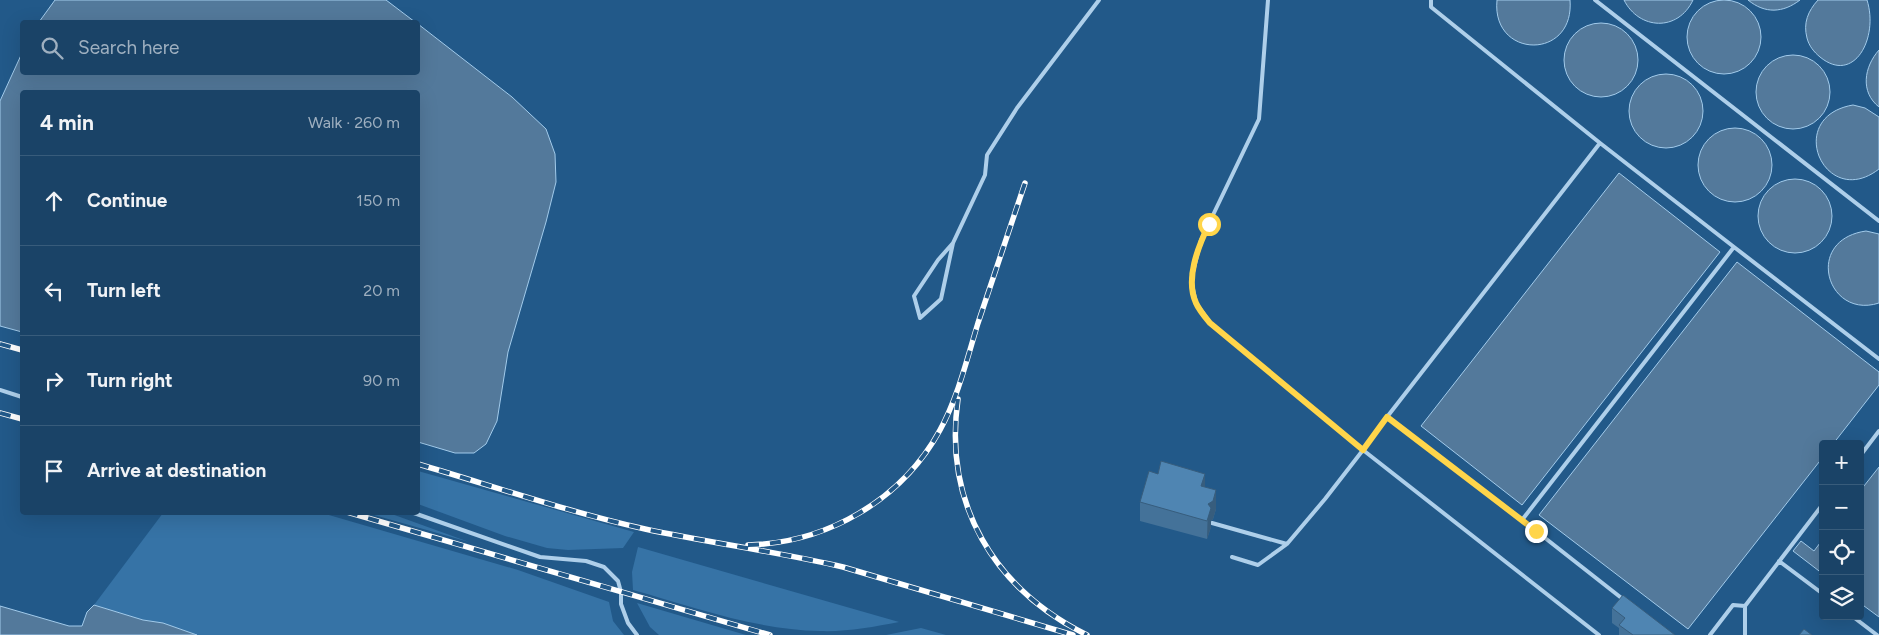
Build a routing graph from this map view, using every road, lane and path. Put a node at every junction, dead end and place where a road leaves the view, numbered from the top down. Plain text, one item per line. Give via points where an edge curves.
1 (1099, 0) edge
2 (1268, 0) edge
3 (1431, 0) edge
4 (1596, 0) edge
5 (1600, 143) junction
6 (1879, 221) edge
7 (953, 243) junction
8 (1734, 247) junction
9 (1879, 359) edge
10 (0, 390) edge
11 (20, 396) edge
12 (1387, 417) junction
13 (1879, 431) edge
14 (1363, 450) junction
15 (1864, 451) edge
16 (1819, 509) edge
17 (420, 515) edge
18 (1522, 520) junction
19 (1212, 523) edge
20 (1287, 544) junction
21 (1232, 557) dead end
22 (1779, 561) junction
23 (1819, 591) edge
24 (1630, 605) edge
25 (1745, 606) junction
26 (1857, 620) edge
27 (637, 635) edge
28 (1599, 635) edge
29 (1710, 635) edge
30 (1745, 635) edge
31 (1877, 635) edge

1 - 7 lane via 1017,108 988,155 985,175
2 - 14 lane via 1259,119 1201,240 1191,280 1196,303 1210,323
3 - 5 lane via 1431,7
4 - 6 lane
5 - 8 lane
5 - 12 lane
7 - 7 lane via 914,296 920,318 941,299
8 - 9 lane
8 - 18 lane
10 - 11 lane
12 - 14 lane
12 - 18 lane
13 - 15 lane
14 - 20 lane
14 - 28 lane
16 - 22 lane
17 - 27 lane via 540,557 586,561 604,567 618,581 621,604
18 - 24 lane
19 - 20 lane
20 - 21 lane via 1258,564
22 - 23 lane
22 - 25 lane
25 - 29 lane via 1733,605
25 - 30 lane
26 - 31 lane

